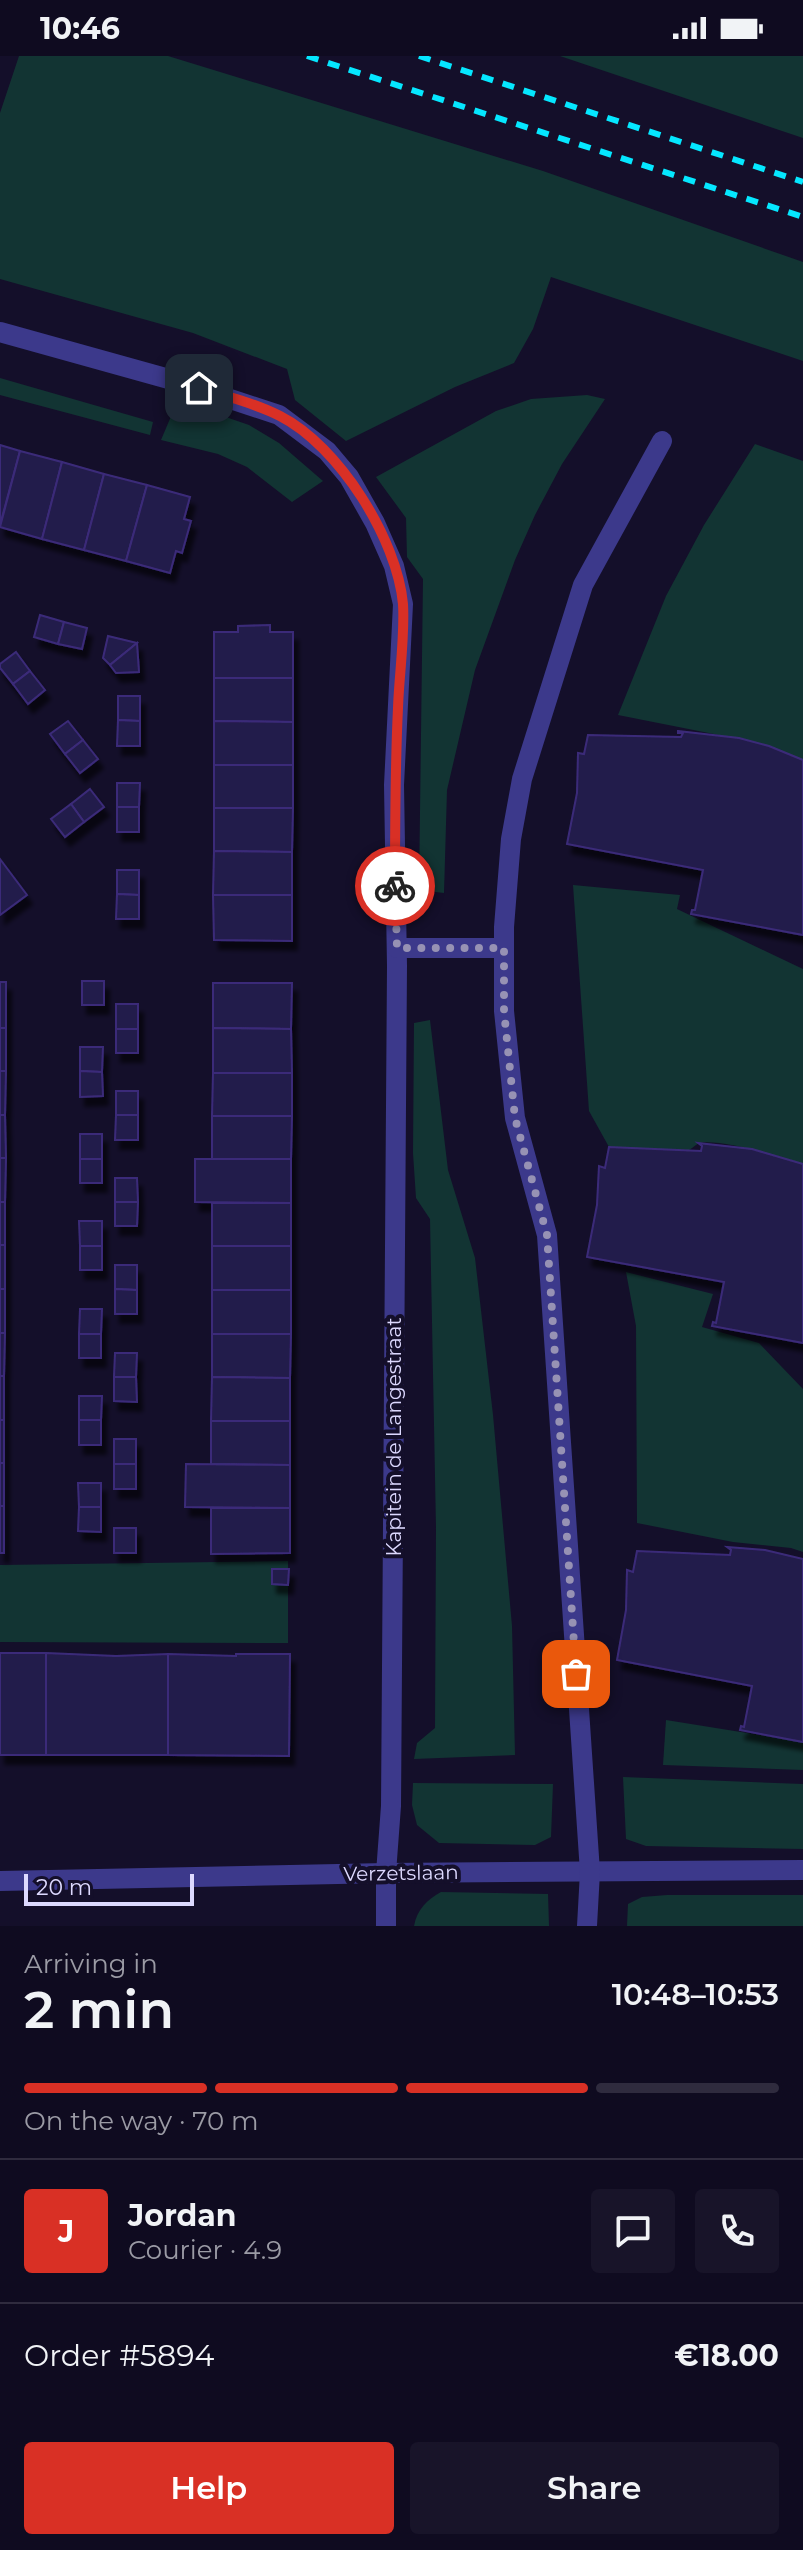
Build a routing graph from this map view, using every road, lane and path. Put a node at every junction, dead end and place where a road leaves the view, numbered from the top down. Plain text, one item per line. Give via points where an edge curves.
1 (0, 332) edge
2 (662, 441) dead end
3 (397, 948) junction
4 (504, 948) junction
5 (803, 1870) edge
6 (590, 1872) junction
7 (386, 1873) junction
8 (0, 1881) edge
9 (386, 1926) edge
10 (587, 1926) edge

1 - 3 street, Kapitein de Langestraat via 279,415 327,451 349,477 394,566 403,604 394,785
2 - 4 street via 583,585 551,683 522,779 511,839
3 - 4 street
3 - 7 street, Kapitein de Langestraat via 391,1793
4 - 6 street via 504,1011 515,1118 547,1235
5 - 6 street, Verzetslaan
6 - 7 street, Verzetslaan
6 - 10 street
7 - 8 street, Verzetslaan
7 - 9 street, Kapitein de Langestraat

